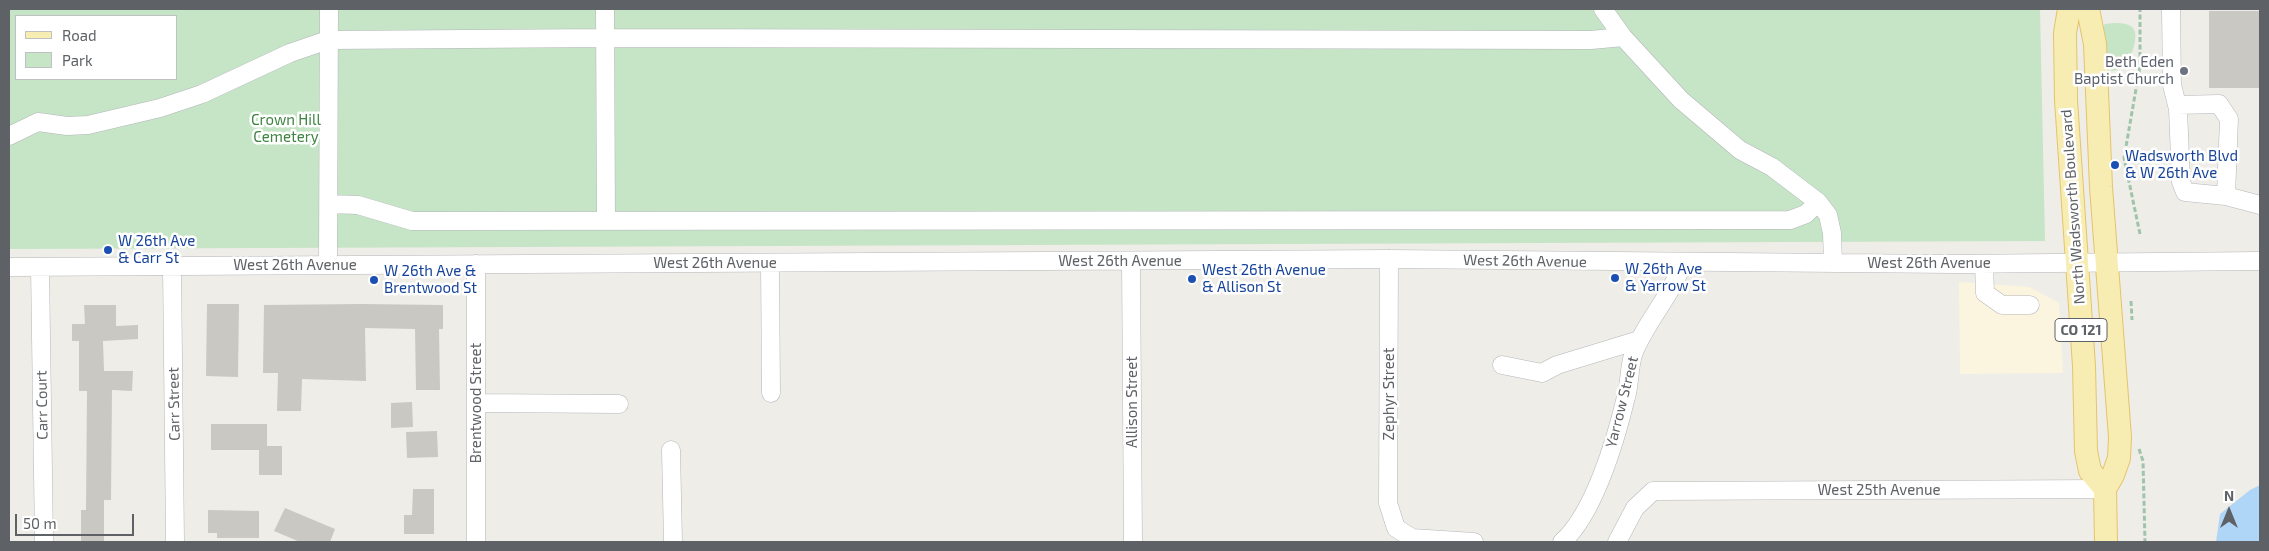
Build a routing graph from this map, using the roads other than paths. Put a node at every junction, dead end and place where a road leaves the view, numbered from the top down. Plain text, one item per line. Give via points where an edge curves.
1 (329, 9) edge
2 (606, 9) edge
3 (1603, 9) edge
4 (2069, 9) edge
5 (2088, 9) edge
6 (2171, 9) edge
7 (1622, 37) junction
8 (606, 38) junction
9 (328, 40) junction
10 (2177, 105) junction
11 (9, 136) edge
12 (2226, 196) junction
13 (1818, 202) junction
14 (329, 204) junction
15 (2260, 205) edge
16 (606, 221) junction
17 (1389, 259) junction
18 (1131, 261) junction
19 (2260, 261) edge
20 (1683, 262) junction
21 (2077, 262) junction
22 (2107, 262) junction
23 (770, 263) junction
24 (1833, 263) junction
25 (476, 264) junction
26 (1984, 264) junction
27 (328, 265) junction
28 (172, 266) junction
29 (9, 267) edge
30 (40, 267) junction
31 (2030, 305) dead end
32 (1639, 340) junction
33 (1502, 365) dead end
34 (771, 393) dead end
35 (476, 403) junction
36 (619, 404) dead end
37 (671, 450) dead end
38 (2105, 489) junction
39 (44, 542) edge
40 (176, 542) edge
41 (476, 542) edge
42 (673, 542) edge
43 (1133, 542) edge
44 (1474, 542) edge
45 (1562, 542) edge
46 (1617, 542) edge
47 (2106, 542) edge

1 - 9 street
2 - 8 street
3 - 7 street
4 - 21 main road, North Wadsworth Boulevard / CO 121 via 2065,33 2066,100
5 - 22 main road, North Wadsworth Boulevard / CO 121 via 2095,44
6 - 10 street via 2172,84
7 - 8 street via 1592,40
7 - 13 street via 1681,100 1740,150 1772,167
8 - 9 street
8 - 16 street
9 - 11 street via 290,52 202,94 160,108 88,125 38,122
9 - 14 street
10 - 12 street via 2181,182 2185,192
10 - 12 street via 2218,104 2229,119
12 - 15 street
13 - 16 street via 1806,214 1790,220
13 - 24 street via 1828,215
14 - 16 street via 358,205 412,221
14 - 27 street
17 - 18 street, West 26th Avenue
17 - 20 street, West 26th Avenue
17 - 44 street, Zephyr Street via 1388,503 1396,528 1412,538
18 - 23 street, West 26th Avenue
18 - 43 street, Allison Street
19 - 22 street, West 26th Avenue
20 - 24 street, West 26th Avenue
20 - 32 street, Yarrow Street via 1677,282
21 - 22 street, West 26th Avenue
21 - 26 street, West 26th Avenue
21 - 38 main road, North Wadsworth Boulevard / CO 121 via 2087,462 2094,479
22 - 38 main road, North Wadsworth Boulevard / CO 121 via 2120,437 2119,458
23 - 25 street, West 26th Avenue
23 - 34 street
24 - 26 street, West 26th Avenue
25 - 27 street, West 26th Avenue
25 - 35 street, Brentwood Street
26 - 31 street via 1985,293 2002,305
27 - 28 street, West 26th Avenue
28 - 30 street, West 26th Avenue
28 - 40 street, Carr Street
29 - 30 street, West 26th Avenue
30 - 39 street, Carr Court
32 - 33 street via 1542,373
32 - 45 street, Yarrow Street via 1605,468 1579,524
35 - 36 street
35 - 41 street, Brentwood Street
37 - 42 street
38 - 46 street, West 25th Avenue via 1653,491 1635,508
38 - 47 main road, North Wadsworth Boulevard / CO 121

